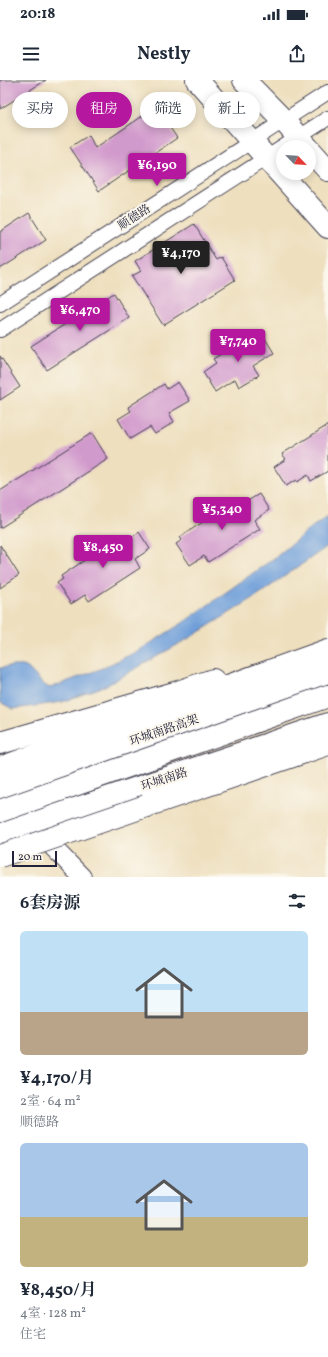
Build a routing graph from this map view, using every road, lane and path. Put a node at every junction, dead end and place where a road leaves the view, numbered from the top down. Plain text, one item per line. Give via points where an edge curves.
1 (197, 80) edge
2 (244, 80) edge
3 (328, 92) edge
4 (328, 118) edge
5 (283, 120) junction
6 (300, 140) edge
7 (308, 140) edge
8 (251, 141) junction
9 (276, 154) edge
10 (266, 157) junction
11 (316, 157) edge
12 (328, 170) edge
13 (328, 227) edge
14 (0, 304) edge
15 (0, 330) edge
16 (328, 642) edge
17 (328, 650) edge
18 (328, 672) edge
19 (328, 696) edge
20 (328, 724) edge
21 (0, 743) edge
22 (328, 744) edge
23 (0, 768) edge
24 (0, 788) edge
25 (0, 792) edge
26 (0, 811) edge
27 (30, 824) junction
28 (0, 835) edge
29 (0, 856) edge
30 (82, 877) edge

1 - 8 main road
2 - 5 main road
3 - 5 street, 顺德路
4 - 7 street, 顺德路
5 - 6 main road
5 - 8 street, 顺德路
8 - 10 main road
8 - 14 street, 顺德路
9 - 10 street, 顺德路
10 - 13 main road
10 - 15 street, 顺德路
11 - 12 main road
16 - 21 main road via 178,692
17 - 23 main road
18 - 24 main road, 环城南路高架
19 - 26 main road, 环城南路高架, bridge
20 - 27 main road, 环城南路
22 - 29 main road, bridge
25 - 27 street
27 - 28 main road, 环城南路
27 - 30 street

